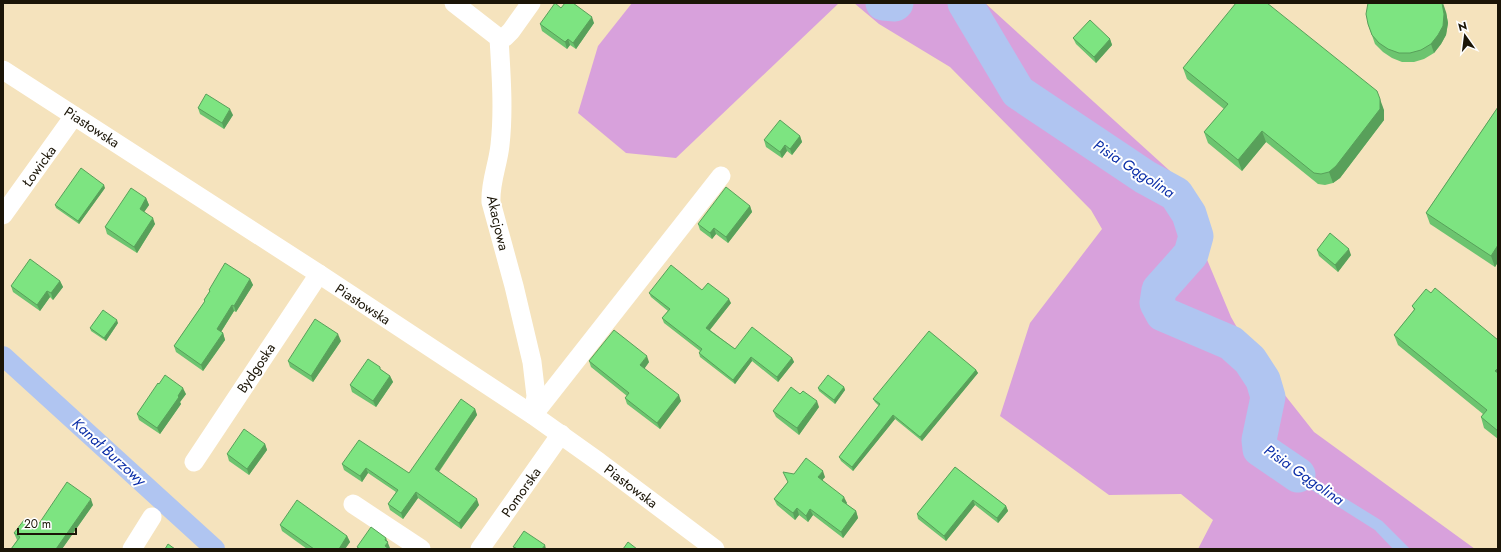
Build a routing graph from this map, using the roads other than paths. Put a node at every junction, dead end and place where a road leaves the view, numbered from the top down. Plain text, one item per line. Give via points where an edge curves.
1 (454, 3) edge
2 (531, 3) edge
3 (499, 38) junction
4 (3, 70) edge
5 (74, 116) junction
6 (720, 176) dead end
7 (3, 215) edge
8 (319, 274) junction
9 (533, 415) junction
10 (561, 434) junction
11 (194, 462) dead end
12 (354, 504) dead end
13 (152, 517) dead end
14 (132, 549) edge
15 (421, 549) edge
16 (480, 549) edge
17 (715, 549) edge

1 - 3 street
2 - 3 street via 511,31 505,37
3 - 9 street, Akacjowa via 502,119 500,146 490,189 491,202 532,362 536,396
4 - 5 street, Piastowska
5 - 7 street, Łowicka
5 - 8 street, Piastowska
6 - 9 street
8 - 9 street, Piastowska
8 - 11 street, Bydgoska
9 - 10 street, Piastowska
10 - 16 street, Pomorska
10 - 17 street, Piastowska
12 - 15 street
13 - 14 street

